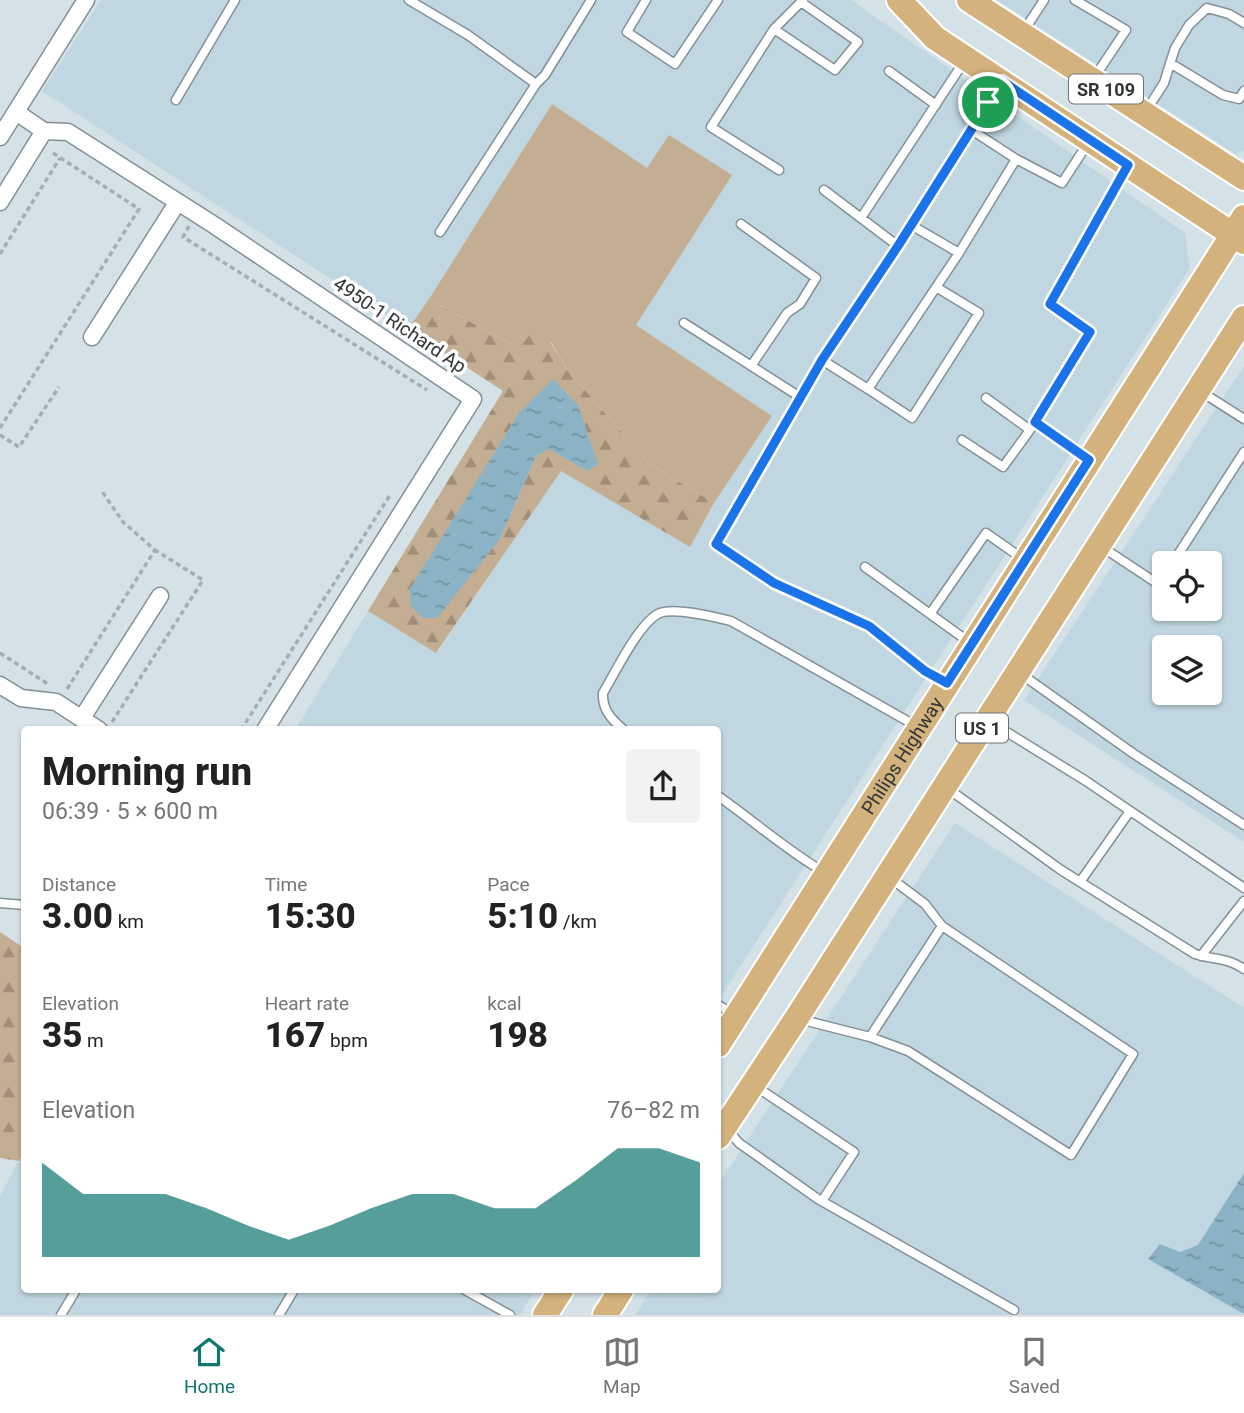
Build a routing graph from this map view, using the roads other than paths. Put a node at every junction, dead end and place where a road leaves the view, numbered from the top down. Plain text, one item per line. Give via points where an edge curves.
1 (86, 0) edge
2 (235, 0) edge
3 (409, 0) edge
4 (591, 0) edge
5 (646, 0) edge
6 (718, 0) edge
7 (899, 0) edge
8 (969, 0) edge
9 (1044, 0) edge
10 (1075, 0) edge
11 (802, 1) edge
12 (1244, 23) edge
13 (774, 29) junction
14 (1021, 34) junction
15 (965, 58) junction
16 (1170, 63) junction
17 (888, 71) dead end
18 (1092, 80) junction
19 (1002, 81) junction
20 (536, 84) junction
21 (1244, 91) edge
22 (176, 100) dead end
23 (936, 105) junction
24 (16, 112) junction
25 (1144, 114) junction
26 (970, 129) junction
27 (0, 137) edge
28 (40, 137) junction
29 (1090, 141) junction
30 (1016, 159) junction
31 (1128, 165) junction
32 (779, 170) dead end
33 (1244, 178) edge
34 (824, 190) dead end
35 (0, 202) edge
36 (177, 203) junction
37 (861, 218) junction
38 (741, 224) dead end
39 (911, 225) junction
40 (1240, 231) edge
41 (440, 232) dead end
42 (898, 246) junction
43 (959, 253) junction
44 (936, 287) junction
45 (1244, 318) edge
46 (684, 324) dead end
47 (92, 337) dead end
48 (822, 360) junction
49 (751, 366) junction
50 (869, 389) junction
51 (1198, 389) junction
52 (800, 397) junction
53 (986, 398) dead end
54 (1244, 419) edge
55 (1032, 426) junction
56 (962, 440) dead end
57 (1244, 452) edge
58 (1089, 460) junction
59 (1100, 545) junction
60 (1180, 551) edge
61 (1025, 561) junction
62 (865, 567) dead end
63 (1152, 580) edge
64 (160, 596) dead end
65 (930, 614) junction
66 (972, 644) junction
67 (1018, 672) junction
68 (947, 683) junction
69 (0, 685) edge
70 (82, 718) junction
71 (988, 720) junction
72 (93, 726) edge
73 (268, 726) edge
74 (620, 726) edge
75 (919, 727) junction
76 (945, 787) junction
77 (721, 798) edge
78 (1130, 811) junction
79 (1244, 825) edge
80 (826, 874) junction
81 (888, 876) junction
82 (1080, 882) junction
83 (1244, 888) edge
84 (1244, 901) edge
85 (0, 903) edge
86 (21, 905) edge
87 (942, 926) junction
88 (1200, 956) junction
89 (1244, 969) edge
90 (727, 1010) edge
91 (796, 1019) junction
92 (721, 1033) edge
93 (870, 1037) junction
94 (752, 1085) junction
95 (721, 1126) edge
96 (721, 1128) edge
97 (822, 1201) junction
98 (74, 1293) edge
99 (292, 1293) edge
100 (470, 1293) edge
101 (559, 1293) edge
102 (619, 1293) edge
103 (1014, 1310) dead end
104 (61, 1315) edge
105 (279, 1315) edge
106 (510, 1315) edge
107 (545, 1315) edge
108 (605, 1315) edge

1 - 24 street
2 - 22 lane
3 - 20 lane
4 - 20 lane
5 - 6 lane via 627,32 676,64
7 - 15 main road, SR 109 via 936,38
8 - 14 main road, SR 109
9 - 14 lane
10 - 18 lane via 1126,30
11 - 13 lane
11 - 13 lane via 858,42 835,70
12 - 16 lane via 1207,8 1189,25
13 - 32 lane via 711,127
14 - 18 main road, SR 109
15 - 19 main road, SR 109
15 - 23 lane
16 - 21 lane via 1223,95 1239,99
16 - 25 lane via 1164,83
17 - 23 lane
18 - 25 main road, SR 109
19 - 26 lane
19 - 29 main road, SR 109
20 - 41 lane
23 - 37 lane
24 - 27 street
24 - 28 street, 4950-1 Richard Ap
25 - 33 main road, SR 109
26 - 30 lane
26 - 39 lane
28 - 35 street
28 - 36 street, 4950-1 Richard Ap via 68,132
29 - 30 lane via 1062,183
29 - 31 main road, SR 109
30 - 43 lane
31 - 40 main road, SR 109
31 - 55 lane via 1050,304 1090,332
34 - 37 lane
36 - 47 street
36 - 73 street, 4950-1 Richard Ap via 473,399
37 - 42 lane
38 - 49 lane via 816,278
39 - 42 lane
39 - 43 lane
40 - 58 main road, Philips Highway / US 1
42 - 48 lane
43 - 44 lane
44 - 50 lane
44 - 50 lane via 979,313 912,418
45 - 51 main road, US 1
46 - 49 lane
48 - 50 lane
48 - 52 lane
49 - 52 lane
51 - 54 lane
51 - 59 main road, US 1
52 - 68 lane via 716,544 774,583 869,626
53 - 55 lane
55 - 56 lane via 1003,467
55 - 58 lane
57 - 60 lane
58 - 61 main road, Philips Highway / US 1
59 - 63 lane
59 - 67 main road, US 1
61 - 65 lane via 986,533
61 - 66 main road, Philips Highway / US 1
62 - 65 lane
64 - 70 street
65 - 66 lane
66 - 68 main road, Philips Highway / US 1
67 - 71 main road, US 1
67 - 79 lane
68 - 75 main road, Philips Highway / US 1
69 - 70 street via 21,698 56,702
70 - 72 street
71 - 76 main road, US 1
71 - 78 lane
74 - 75 lane via 608,715 603,693 644,626 669,612 731,621
75 - 80 main road, Philips Highway / US 1
76 - 81 main road, US 1
76 - 82 lane
77 - 80 lane
78 - 82 lane
78 - 83 lane
80 - 90 main road, Philips Highway / US 1
81 - 87 lane via 925,904
81 - 91 main road, US 1
82 - 88 lane
84 - 88 lane
85 - 86 lane
87 - 93 lane
87 - 93 lane via 1133,1054 1071,1155 908,1051
88 - 89 lane via 1224,958
90 - 92 main road, Philips Highway / US 1
91 - 93 lane
91 - 94 main road, US 1
94 - 95 main road, US 1
94 - 97 lane via 854,1152
96 - 97 lane
97 - 103 lane
98 - 104 lane
99 - 105 lane
100 - 106 lane
101 - 107 main road
102 - 108 main road

